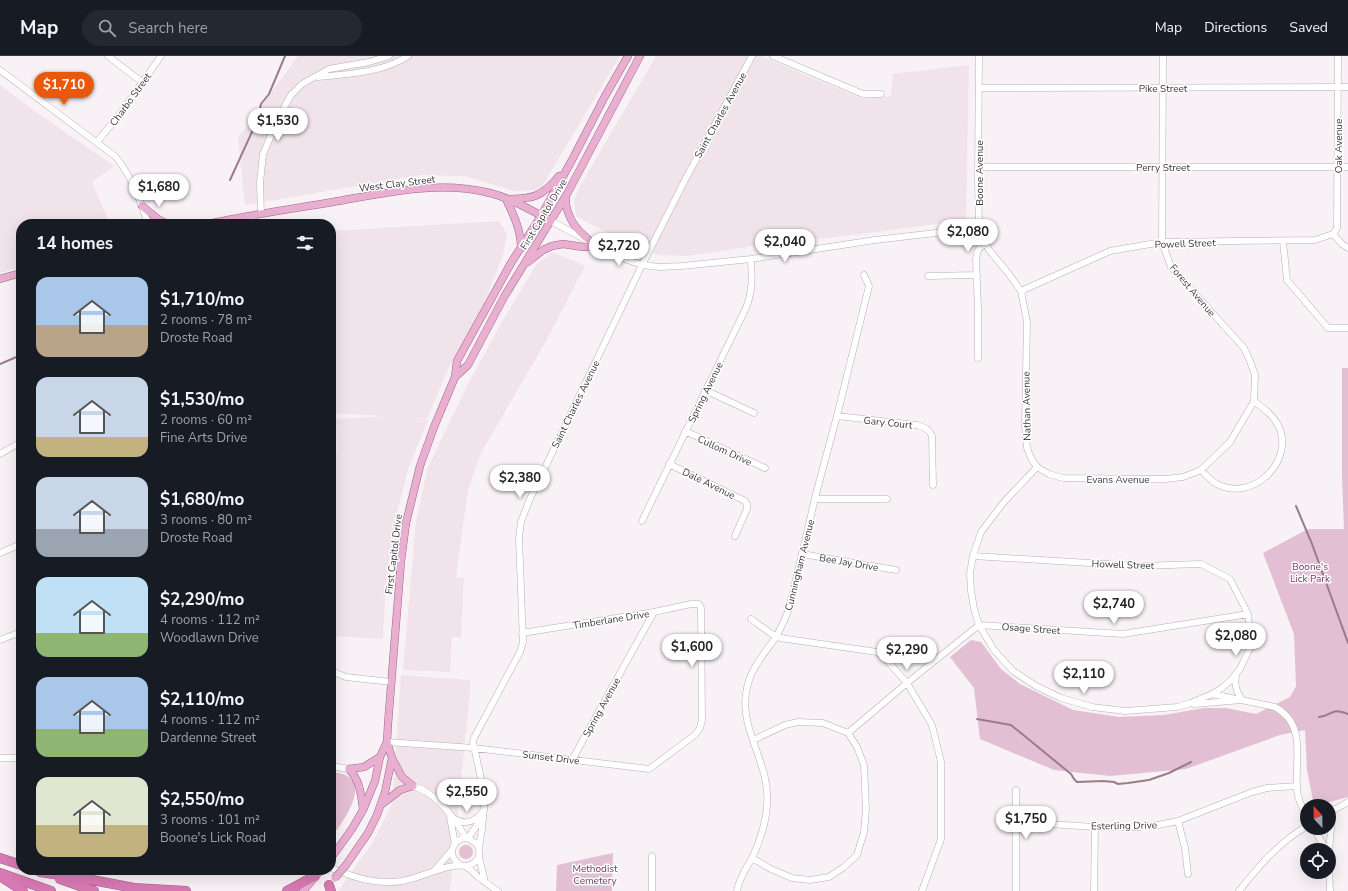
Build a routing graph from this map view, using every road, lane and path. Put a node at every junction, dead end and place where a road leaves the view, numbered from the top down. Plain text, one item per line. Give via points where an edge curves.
1 (108, 56) edge
2 (161, 56) edge
3 (389, 56) edge
4 (408, 56) edge
5 (628, 56) edge
6 (640, 56) edge
7 (752, 56) edge
8 (773, 56) edge
9 (979, 56) edge
10 (1163, 56) edge
11 (1338, 56) edge
12 (0, 70) edge
13 (314, 77) junction
14 (143, 83) junction
15 (1339, 87) junction
16 (1348, 87) edge
17 (979, 88) junction
18 (1163, 88) junction
19 (881, 94) dead end
20 (97, 142) junction
21 (572, 160) junction
22 (978, 167) junction
23 (1163, 167) junction
24 (1338, 167) junction
25 (1348, 167) edge
26 (567, 194) junction
27 (506, 199) junction
28 (142, 206) junction
29 (261, 214) junction
30 (252, 216) junction
31 (541, 216) junction
32 (146, 219) edge
33 (158, 219) edge
34 (235, 219) edge
35 (252, 219) edge
36 (551, 221) junction
37 (979, 228) junction
38 (1333, 234) junction
39 (1283, 241) junction
40 (1162, 242) junction
41 (985, 243) junction
42 (596, 246) junction
43 (520, 248) junction
44 (1348, 248) edge
45 (750, 259) junction
46 (642, 265) junction
47 (523, 266) junction
48 (16, 274) edge
49 (864, 275) dead end
50 (977, 275) junction
51 (928, 276) dead end
52 (0, 279) edge
53 (1021, 291) junction
54 (1348, 328) edge
55 (978, 358) dead end
56 (455, 377) junction
57 (705, 390) junction
58 (1254, 401) junction
59 (754, 413) dead end
60 (837, 416) junction
61 (685, 431) junction
62 (16, 445) edge
63 (0, 454) edge
64 (669, 464) junction
65 (1037, 467) junction
66 (765, 468) dead end
67 (1201, 470) junction
68 (933, 485) dead end
69 (816, 499) junction
70 (888, 499) dead end
71 (642, 521) dead end
72 (735, 536) dead end
73 (16, 546) edge
74 (0, 553) edge
75 (802, 554) junction
76 (973, 556) junction
77 (896, 570) dead end
78 (654, 612) junction
79 (1248, 614) junction
80 (751, 619) dead end
81 (979, 625) junction
82 (522, 633) junction
83 (16, 634) edge
84 (776, 636) junction
85 (0, 640) edge
86 (336, 673) edge
87 (1238, 673) junction
88 (392, 682) junction
89 (907, 683) junction
90 (1212, 694) junction
91 (1242, 700) junction
92 (1187, 704) junction
93 (700, 728) joint
94 (848, 733) junction
95 (753, 740) junction
96 (387, 742) junction
97 (474, 748) junction
98 (380, 757) junction
99 (0, 758) edge
100 (16, 758) edge
101 (392, 758) junction
102 (572, 760) junction
103 (336, 767) edge
104 (349, 769) junction
105 (413, 786) junction
106 (1297, 786) junction
107 (1016, 790) dead end
108 (1300, 801) edge
109 (1348, 802) edge
110 (381, 804) junction
111 (1336, 808) edge
112 (363, 810) junction
113 (483, 814) junction
114 (450, 815) junction
115 (1178, 820) junction
116 (1017, 822) junction
117 (1095, 827) junction
118 (1300, 831) edge
119 (467, 838) junction
120 (454, 847) junction
121 (479, 847) junction
122 (336, 851) edge
123 (652, 856) dead end
124 (479, 857) junction
125 (0, 858) edge
126 (752, 858) junction
127 (16, 863) edge
128 (463, 865) junction
129 (336, 870) edge
130 (433, 872) junction
131 (0, 874) edge
132 (1188, 874) dead end
133 (48, 875) edge
134 (62, 875) edge
135 (315, 875) edge
136 (316, 875) edge
137 (1330, 879) edge
138 (485, 882) junction
139 (330, 886) edge
140 (23, 891) edge
141 (52, 891) edge
142 (94, 891) edge
143 (186, 891) edge
144 (287, 891) edge
145 (303, 891) edge
146 (498, 891) edge
147 (652, 891) edge
148 (737, 891) edge
149 (922, 891) edge
150 (1016, 891) edge
151 (1094, 891) edge
152 (1239, 891) edge
153 (1330, 891) edge

1 - 14 street
2 - 14 street, Charbo Street
3 - 13 street via 329,69
4 - 13 street via 366,72
5 - 21 main road, First Capitol Drive
6 - 26 main road, First Capitol Drive
7 - 46 street, Saint Charles Avenue
8 - 19 street via 862,94
9 - 17 street, Boone Avenue
10 - 18 street, Forest Avenue
11 - 15 street, Oak Avenue
12 - 20 street
13 - 29 street via 291,95 263,154 260,183
14 - 20 street, Charbo Street
15 - 16 street, Pike Street
15 - 18 street, Pike Street
15 - 24 street, Oak Avenue
17 - 18 street, Pike Street
17 - 22 street, Boone Avenue
18 - 23 street, Forest Avenue
20 - 28 street via 116,157 126,170
21 - 27 main road via 550,188 537,196
21 - 31 main road, First Capitol Drive
22 - 23 street, Perry Street
22 - 37 street, Boone Avenue
23 - 24 street, Perry Street
23 - 40 street, Forest Avenue
24 - 25 street, Perry Street
24 - 38 street, Oak Avenue via 1337,228
26 - 36 main road, First Capitol Drive
26 - 42 main road via 565,200 569,216 576,229
27 - 29 main road, West Clay Street via 491,193 444,187
27 - 31 main road, West Clay Street
27 - 43 main road via 519,228
28 - 32 street
28 - 33 main road
29 - 30 main road, West Clay Street
30 - 34 main road, West Clay Street
30 - 35 street
31 - 36 main road, West Clay Street
31 - 43 main road, First Capitol Drive
36 - 42 street, West Clay Street
36 - 47 main road, First Capitol Drive
37 - 41 street, Boone Avenue
37 - 45 street, West Clay Street via 875,240
38 - 39 street, Powell Street via 1315,240
38 - 44 street
39 - 40 street, Powell Street
39 - 54 street via 1287,280 1328,328
40 - 53 street, Powell Street via 1110,251
40 - 58 street, Forest Avenue via 1171,267 1244,348 1255,375
41 - 50 street via 977,254
41 - 53 street, Nathan Avenue
42 - 46 street, West Clay Street
42 - 47 main road via 552,246
43 - 56 main road, First Capitol Drive via 457,361
45 - 46 street, West Clay Street via 682,266
45 - 57 street, Spring Avenue via 750,297
46 - 82 street, Saint Charles Avenue via 520,522
47 - 56 main road, First Capitol Drive via 468,365
48 - 52 main road
49 - 60 street, Cunningham Avenue via 869,286
50 - 51 street
50 - 55 street
53 - 65 street, Nathan Avenue via 1027,322 1027,448
56 - 88 main road, First Capitol Drive via 427,446 410,506 401,561
57 - 59 street
57 - 61 street, Spring Avenue
58 - 67 street, Forest Avenue via 1230,442
58 - 67 street via 1269,412 1278,425 1282,439 1281,454 1275,466 1265,479 1236,489 1217,484
60 - 68 street, Gary Court via 927,428 932,436
60 - 69 street, Cunningham Avenue
61 - 64 street, Spring Avenue
61 - 66 street, Cullom Drive
62 - 63 street
64 - 71 street, Spring Avenue
64 - 72 street, Dale Avenue via 748,504
65 - 67 street, Evans Avenue via 1063,478 1165,479 1183,477
65 - 76 street via 988,521
69 - 70 street
69 - 75 street, Cunningham Avenue
73 - 74 street
75 - 77 street, Bee Jay Drive
75 - 84 street, Cunningham Avenue via 789,609
76 - 79 street, Howell Street via 1139,566 1201,564 1230,580
76 - 81 street via 970,573 971,591
78 - 82 street, Timberlane Drive
78 - 93 street, Timberlane Drive via 691,604 699,604 701,608
78 - 102 street, Spring Avenue
79 - 81 street, Osage Street via 1123,634
79 - 87 street via 1251,646
80 - 84 street
81 - 89 street
81 - 92 street via 994,650 1013,671 1060,698 1092,707 1125,711
82 - 97 street, Saint Charles Avenue via 520,652 474,738
83 - 85 street
84 - 89 street via 877,652
84 - 95 street, Cunningham Avenue via 756,664 746,691 744,709
86 - 88 street via 354,679
87 - 90 street
87 - 91 street via 1235,688
88 - 96 main road, First Capitol Drive
89 - 94 street
89 - 149 street via 932,725 941,762 941,839
90 - 91 street
90 - 92 street
91 - 92 street
91 - 106 street via 1283,711 1295,727
93 - 102 street, Sunset Drive via 695,735 649,769
94 - 95 street via 823,722 798,722
94 - 126 street via 864,765 866,809 864,832 857,855 829,877 810,880 792,878
95 - 126 street, Cunningham Avenue via 768,788 768,804 765,822
96 - 97 street, Sunset Drive
96 - 98 main road, First Capitol Drive
96 - 101 main road, First Capitol Drive
97 - 102 street, Sunset Drive
97 - 113 street, Saint Charles Avenue via 485,797
98 - 104 main road via 364,767
98 - 112 main road, First Capitol Drive via 375,781
99 - 100 street
101 - 105 main road via 402,778
101 - 110 main road, First Capitol Drive
103 - 104 street
104 - 112 main road via 359,784
105 - 110 main road via 400,790
105 - 114 street via 432,796
106 - 108 street
106 - 115 street, Esterling Drive via 1252,792
107 - 116 street
109 - 111 street
110 - 139 main road, First Capitol Drive, bridge via 368,833
112 - 122 main road, First Capitol Drive
113 - 114 street via 470,822 461,822
113 - 119 street
113 - 121 street, Saint Charles Avenue
114 - 119 street
114 - 120 street
115 - 117 street, Esterling Drive via 1138,827
115 - 132 street
116 - 117 street, Esterling Drive
116 - 150 street
117 - 151 street
118 - 152 street via 1277,848
119 - 120 street via 460,840
119 - 121 street
120 - 128 street via 453,858
120 - 130 street
121 - 124 street
123 - 147 street
124 - 128 street via 474,863
124 - 138 street
125 - 127 highway
126 - 148 street, Cunningham Avenue via 742,873
128 - 130 street
128 - 138 street
129 - 130 street via 357,878 379,882 403,881
131 - 140 highway
131 - 141 highway
133 - 142 highway
134 - 143 highway via 134,888
135 - 144 highway
136 - 145 main road
137 - 153 street
138 - 146 street

